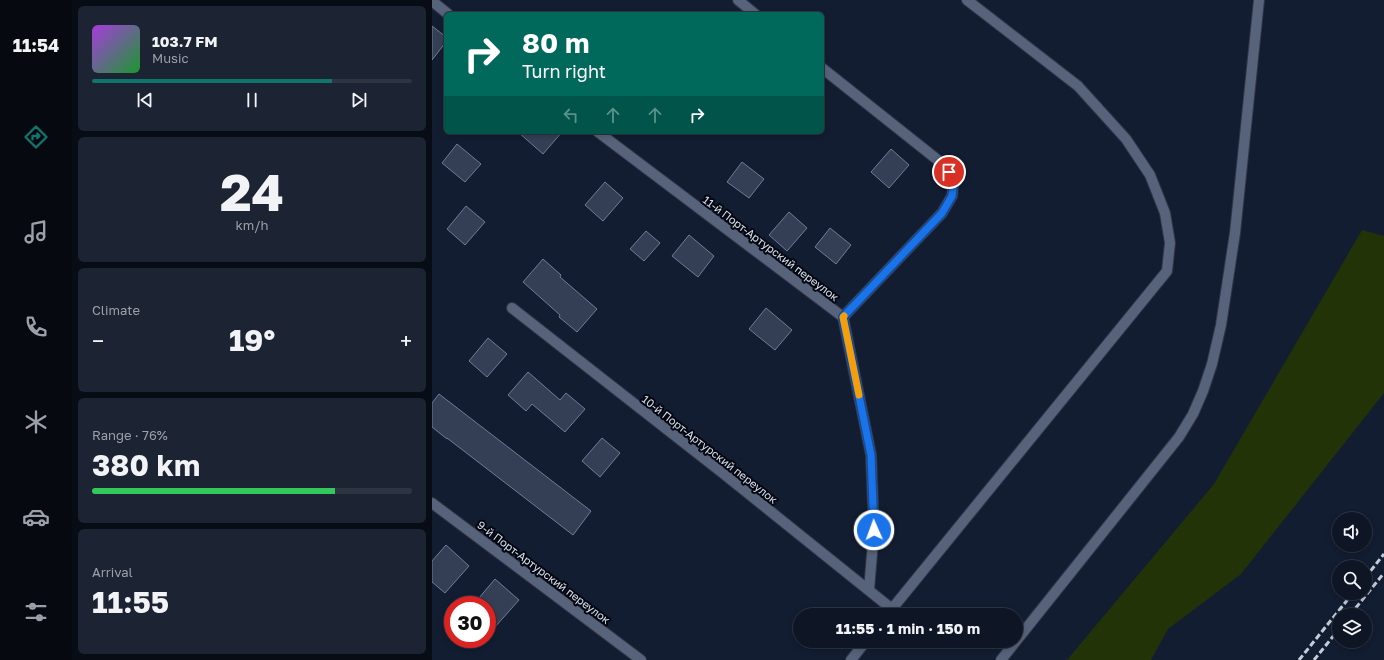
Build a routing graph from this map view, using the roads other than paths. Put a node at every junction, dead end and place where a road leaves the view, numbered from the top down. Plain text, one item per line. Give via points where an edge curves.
1 (738, 0) edge
2 (967, 0) edge
3 (1258, 0) edge
4 (432, 1) edge
5 (446, 12) edge
6 (753, 12) edge
7 (824, 70) edge
8 (601, 134) edge
9 (512, 308) dead end
10 (843, 317) junction
11 (432, 503) edge
12 (868, 590) junction
13 (885, 608) edge
14 (892, 608) edge
15 (860, 648) edge
16 (641, 660) edge
17 (851, 660) edge
18 (1001, 660) edge

1 - 6 street
2 - 14 street via 1078,86 1126,139 1150,175 1165,213 1170,243 1166,271
3 - 18 street via 1235,233 1221,325 1203,391 1179,438
4 - 5 street
7 - 10 street via 944,166 954,180 952,196 942,213
8 - 10 street, 11-й Порт-Артурский переулок
9 - 12 street, 10-й Порт-Артурский переулок
10 - 12 street via 871,455 874,530
11 - 16 street, 9-й Порт-Артурский переулок
12 - 13 street, 10-й Порт-Артурский переулок
15 - 17 street

